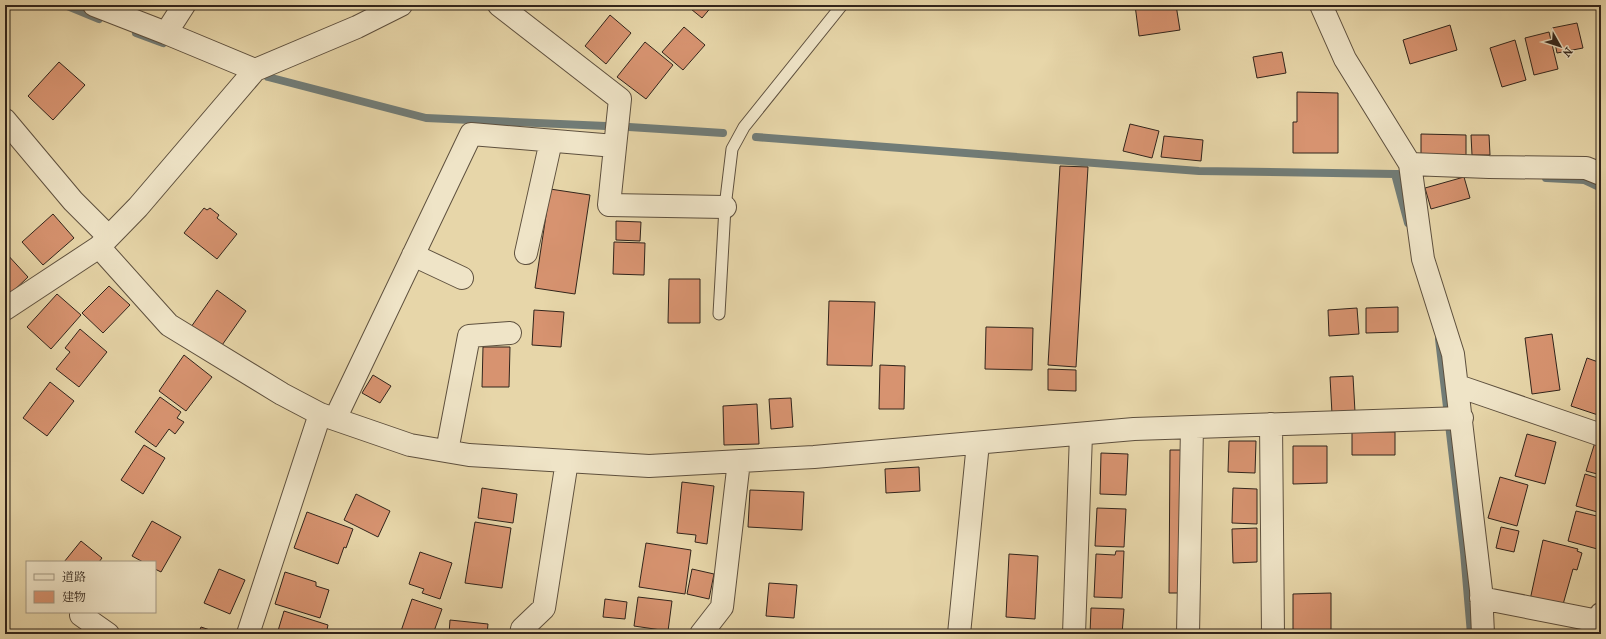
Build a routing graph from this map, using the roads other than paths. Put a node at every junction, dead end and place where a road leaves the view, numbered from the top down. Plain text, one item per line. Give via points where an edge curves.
1 (94, 5) edge
2 (184, 5) edge
3 (402, 5) edge
4 (499, 5) edge
5 (842, 5) edge
6 (1321, 5) edge
7 (166, 32) junction
8 (255, 70) junction
9 (5, 120) edge
10 (551, 141) junction
11 (615, 146) junction
12 (1410, 164) junction
13 (1601, 174) edge
14 (725, 207) junction
15 (103, 241) junction
16 (526, 252) dead end
17 (413, 254) junction
18 (462, 278) dead end
19 (5, 309) edge
20 (718, 314) dead end
21 (510, 333) dead end
22 (1458, 386) junction
23 (327, 417) junction
24 (1460, 418) junction
25 (1271, 424) junction
26 (1192, 427) junction
27 (1081, 434) junction
28 (1601, 435) edge
29 (978, 443) junction
30 (448, 451) junction
31 (567, 461) junction
32 (739, 461) junction
33 (1481, 598) junction
34 (1601, 614) edge
35 (81, 615) dead end
36 (108, 634) edge
37 (248, 634) edge
38 (521, 634) edge
39 (700, 634) edge
40 (959, 634) edge
41 (1074, 634) edge
42 (1188, 634) edge
43 (1273, 634) edge
44 (1483, 634) edge

1 - 7 street
2 - 7 street
3 - 8 street
4 - 11 street via 620,99
5 - 14 lane via 744,127 732,148
6 - 12 street via 1345,59
7 - 8 street
8 - 15 street via 138,207
9 - 15 street
10 - 11 street
10 - 16 street
10 - 17 street via 471,134
11 - 14 street via 609,205
12 - 13 street via 1586,168
12 - 22 street via 1423,259 1453,354
14 - 20 lane
15 - 19 street
15 - 23 street via 170,325 282,394
17 - 18 street
17 - 23 street
21 - 30 street via 469,336
22 - 24 street
22 - 28 street
23 - 30 street via 410,445
23 - 37 street
24 - 25 street
24 - 33 street
25 - 26 street
25 - 43 street
26 - 27 street
26 - 42 street
27 - 29 street
27 - 41 street
29 - 32 street
29 - 40 street
30 - 31 street via 469,455
31 - 32 street via 649,466
31 - 38 street via 544,608 522,629
32 - 39 street via 722,608
33 - 34 street via 1598,621
33 - 44 street
35 - 36 street

